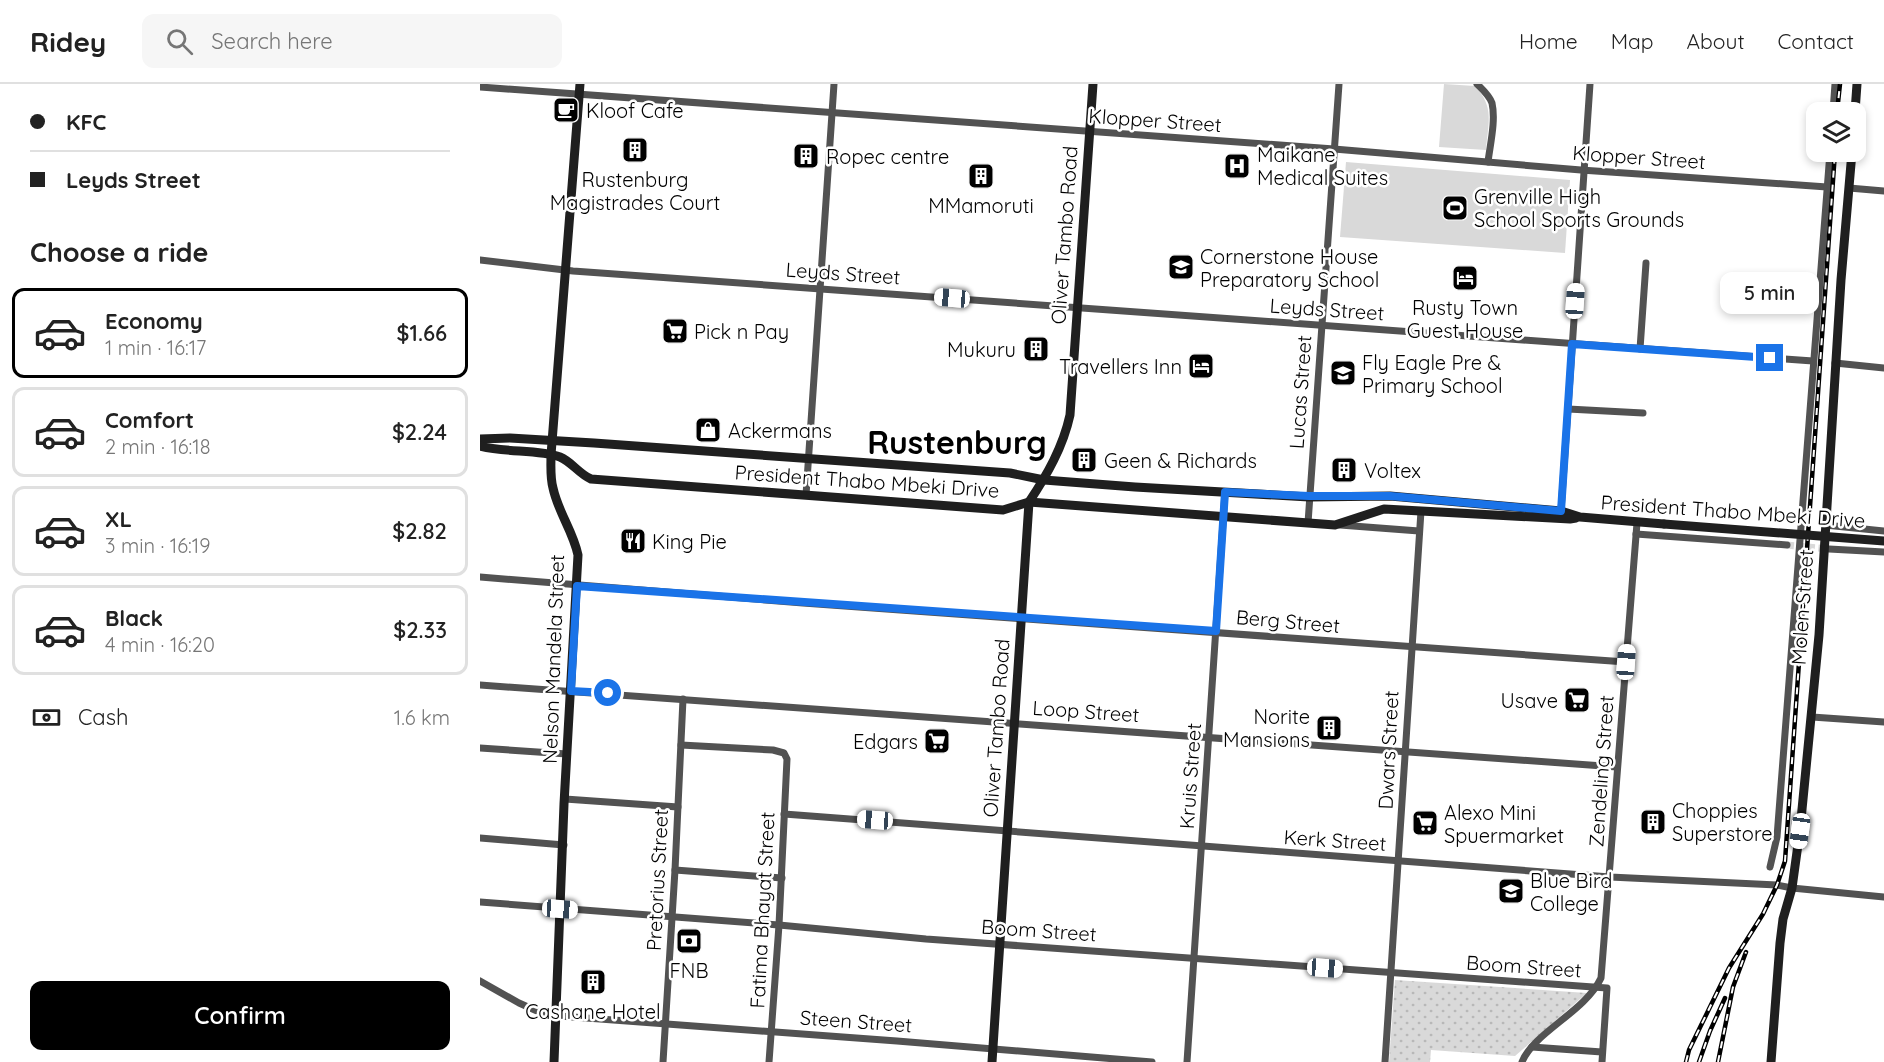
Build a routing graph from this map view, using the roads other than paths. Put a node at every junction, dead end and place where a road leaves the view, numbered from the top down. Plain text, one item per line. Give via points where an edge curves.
1 (580, 84) edge
2 (834, 84) edge
3 (1093, 84) edge
4 (1339, 84) edge
5 (1477, 84) edge
6 (1590, 84) edge
7 (1835, 84) edge
8 (1857, 84) edge
9 (480, 87) edge
10 (579, 96) junction
11 (1834, 102) edge
12 (1856, 102) edge
13 (832, 113) junction
14 (1089, 132) junction
15 (1334, 149) junction
16 (1488, 162) junction
17 (1829, 162) edge
18 (1851, 162) edge
19 (1584, 170) junction
20 (1827, 187) junction
21 (1849, 188) junction
22 (1884, 190) edge
23 (480, 261) edge
24 (1646, 263) dead end
25 (566, 270) junction
26 (820, 288) junction
27 (1077, 308) junction
28 (1321, 324) junction
29 (1572, 344) junction
30 (1640, 349) junction
31 (1813, 361) junction
32 (1835, 363) junction
33 (1884, 368) edge
34 (1568, 409) junction
35 (1643, 413) dead end
36 (480, 439) edge
37 (552, 441) junction
38 (480, 446) edge
39 (550, 455) junction
40 (809, 459) junction
41 (1045, 480) junction
42 (1225, 492) junction
43 (806, 495) junction
44 (1309, 496) junction
45 (1029, 502) junction
46 (1421, 511) junction
47 (1561, 511) junction
48 (1223, 515) junction
49 (1580, 517) junction
50 (1553, 518) junction
51 (1308, 523) junction
52 (1637, 523) junction
53 (1335, 525) junction
54 (1825, 525) junction
55 (1419, 531) junction
56 (1884, 531) edge
57 (1636, 534) junction
58 (1884, 541) edge
59 (1787, 545) tunnel mouth
60 (1829, 549) tunnel mouth
61 (1884, 552) edge
62 (480, 577) edge
63 (577, 586) junction
64 (1022, 619) junction
65 (1216, 631) junction
66 (1411, 647) junction
67 (1626, 662) junction
68 (480, 685) edge
69 (571, 691) junction
70 (683, 699) junction
71 (1812, 717) junction
72 (1015, 722) junction
73 (1884, 722) edge
74 (1209, 737) junction
75 (681, 745) junction
76 (480, 748) edge
77 (1405, 752) junction
78 (567, 754) junction
79 (1617, 767) junction
80 (565, 799) junction
81 (678, 807) junction
82 (784, 814) junction
83 (1006, 831) junction
84 (480, 838) edge
85 (564, 845) junction
86 (1203, 847) junction
87 (1398, 861) junction
88 (1770, 867) dead end
89 (675, 870) junction
90 (1610, 877) junction
91 (782, 878) junction
92 (1792, 888) junction
93 (1884, 897) edge
94 (480, 902) edge
95 (560, 909) junction
96 (672, 917) junction
97 (779, 925) junction
98 (1000, 944) junction
99 (1193, 957) junction
100 (1391, 973) junction
101 (480, 981) edge
102 (1597, 988) junction
103 (557, 1016) junction
104 (666, 1023) junction
105 (772, 1031) junction
106 (1532, 1047) junction
107 (993, 1049) junction
108 (1602, 1052) junction
109 (554, 1062) edge
110 (663, 1062) edge
111 (769, 1062) edge
112 (992, 1062) edge
113 (1152, 1062) edge
114 (1187, 1062) edge
115 (1385, 1062) edge
116 (1522, 1062) edge
117 (1602, 1062) edge
118 (1771, 1062) edge

1 - 10 street, Nelson Mandela Street
2 - 13 street
3 - 14 street, Oliver Tambo Road
4 - 15 street, Lucas Street
5 - 16 street via 1491,103
6 - 19 street
7 - 11 street
8 - 12 street
9 - 10 street, Klopper Street
10 - 13 street, Klopper Street
10 - 25 street, Nelson Mandela Street
13 - 14 street, Klopper Street
13 - 26 street
14 - 15 street, Klopper Street
14 - 27 street, Oliver Tambo Road
15 - 16 street, Klopper Street
15 - 28 street, Lucas Street
16 - 19 street, Klopper Street
17 - 20 street, Molen Street
18 - 21 street, Molen Street
19 - 20 street, Klopper Street
19 - 29 street
20 - 31 street, Molen Street
21 - 22 street
21 - 32 street, Molen Street
23 - 25 street, Leyds Street
24 - 30 street
25 - 26 street, Leyds Street
25 - 37 street, Nelson Mandela Street
26 - 27 street, Leyds Street
26 - 40 street
27 - 28 street, Leyds Street
27 - 41 street, Oliver Tambo Road via 1070,415
28 - 29 street, Leyds Street
28 - 44 street, Lucas Street
29 - 30 street, Leyds Street
29 - 34 street
30 - 31 street, Leyds Street
31 - 88 street, Molen Street via 1777,837
32 - 33 street
32 - 54 street, Molen Street
34 - 35 street
34 - 47 street
36 - 37 street, President Thabo Mbeki Drive
37 - 39 street, Nelson Mandela Street
37 - 40 street, President Thabo Mbeki Drive
38 - 39 street, President Thabo Mbeki Drive
39 - 43 street, President Thabo Mbeki Drive via 567,461 591,479
39 - 63 street, Nelson Mandela Street via 552,486 575,539
40 - 41 street, President Thabo Mbeki Drive via 1010,473
40 - 43 street
41 - 42 street, President Thabo Mbeki Drive
41 - 45 street, Oliver Tambo Road
42 - 44 street, President Thabo Mbeki Drive
42 - 48 street, Kruis Street
43 - 45 street, President Thabo Mbeki Drive via 1003,510
44 - 47 street, President Thabo Mbeki Drive via 1390,496
44 - 51 street, Lucas Street
45 - 48 street, President Thabo Mbeki Drive
45 - 64 street, Oliver Tambo Road
46 - 50 street, President Thabo Mbeki Drive
46 - 53 street, President Thabo Mbeki Drive via 1384,509
46 - 55 street, Dwars Street
47 - 49 street, President Thabo Mbeki Drive
47 - 50 street
48 - 51 street, President Thabo Mbeki Drive
48 - 65 street, Kruis Street
49 - 50 street, President Thabo Mbeki Drive
49 - 52 street, President Thabo Mbeki Drive
51 - 53 street, President Thabo Mbeki Drive
52 - 57 street, Zendeling Street
52 - 58 street, President Thabo Mbeki Drive, bridge
53 - 55 street
54 - 56 street
54 - 71 street, Molen Street
55 - 66 street, Dwars Street
57 - 59 street
57 - 67 street, Zendeling Street
60 - 61 street
62 - 63 street, Berg Street
63 - 64 street, Berg Street
63 - 69 street, Nelson Mandela Street
64 - 65 street, Berg Street
64 - 72 street, Oliver Tambo Road
65 - 66 street, Berg Street
65 - 74 street, Kruis Street
66 - 67 street, Berg Street
66 - 77 street, Dwars Street
67 - 79 street, Zendeling Street
68 - 69 street, Loop Street
69 - 70 street, Loop Street
69 - 78 street, Nelson Mandela Street
70 - 72 street, Loop Street
70 - 75 street, Pretorius Street
71 - 73 street
71 - 92 street, Molen Street
72 - 74 street, Loop Street
72 - 83 street, Oliver Tambo Road
74 - 77 street, Loop Street
74 - 86 street, Kruis Street
75 - 81 street, Pretorius Street
75 - 82 street, Fatima Bhayat Street via 784,753
76 - 78 street
77 - 79 street, Loop Street
77 - 87 street, Dwars Street
78 - 80 street, Nelson Mandela Street
79 - 90 street, Zendeling Street
80 - 81 street
80 - 85 street, Nelson Mandela Street
81 - 89 street, Pretorius Street
82 - 83 street, Kerk Street
82 - 91 street, Fatima Bhayat Street
83 - 86 street, Kerk Street
83 - 98 street, Oliver Tambo Road
84 - 85 street
85 - 95 street, Nelson Mandela Street
86 - 87 street, Kerk Street
86 - 99 street, Kruis Street
87 - 90 street, Kerk Street
87 - 100 street, Dwars Street
89 - 91 street
89 - 96 street, Pretorius Street
90 - 92 street, Kerk Street
90 - 102 street, Zendeling Street
91 - 97 street, Fatima Bhayat Street
92 - 93 street, Kerk Street
92 - 118 street, Molen Street via 1780,943
94 - 95 street, Boom Street
95 - 96 street, Boom Street
95 - 103 street, Nelson Mandela Street
96 - 97 street, Boom Street
96 - 104 street, Pretorius Street
97 - 98 street, Boom Street
97 - 105 street, Fatima Bhayat Street
98 - 99 street, Boom Street
98 - 107 street, Oliver Tambo Road
99 - 100 street, Boom Street
99 - 114 street, Kruis Street
100 - 102 street, Boom Street
100 - 115 street, Dwars Street
101 - 103 street, Steen Street via 538,1012
102 - 106 street
102 - 108 street via 1607,988
103 - 104 street, Steen Street
103 - 109 street, Nelson Mandela Street
104 - 105 street, Steen Street
104 - 110 street, Pretorius Street
105 - 107 street, Steen Street
105 - 111 street, Fatima Bhayat Street
106 - 108 street
106 - 116 street
107 - 112 street, Oliver Tambo Road
107 - 113 street, Steen Street
108 - 117 street

